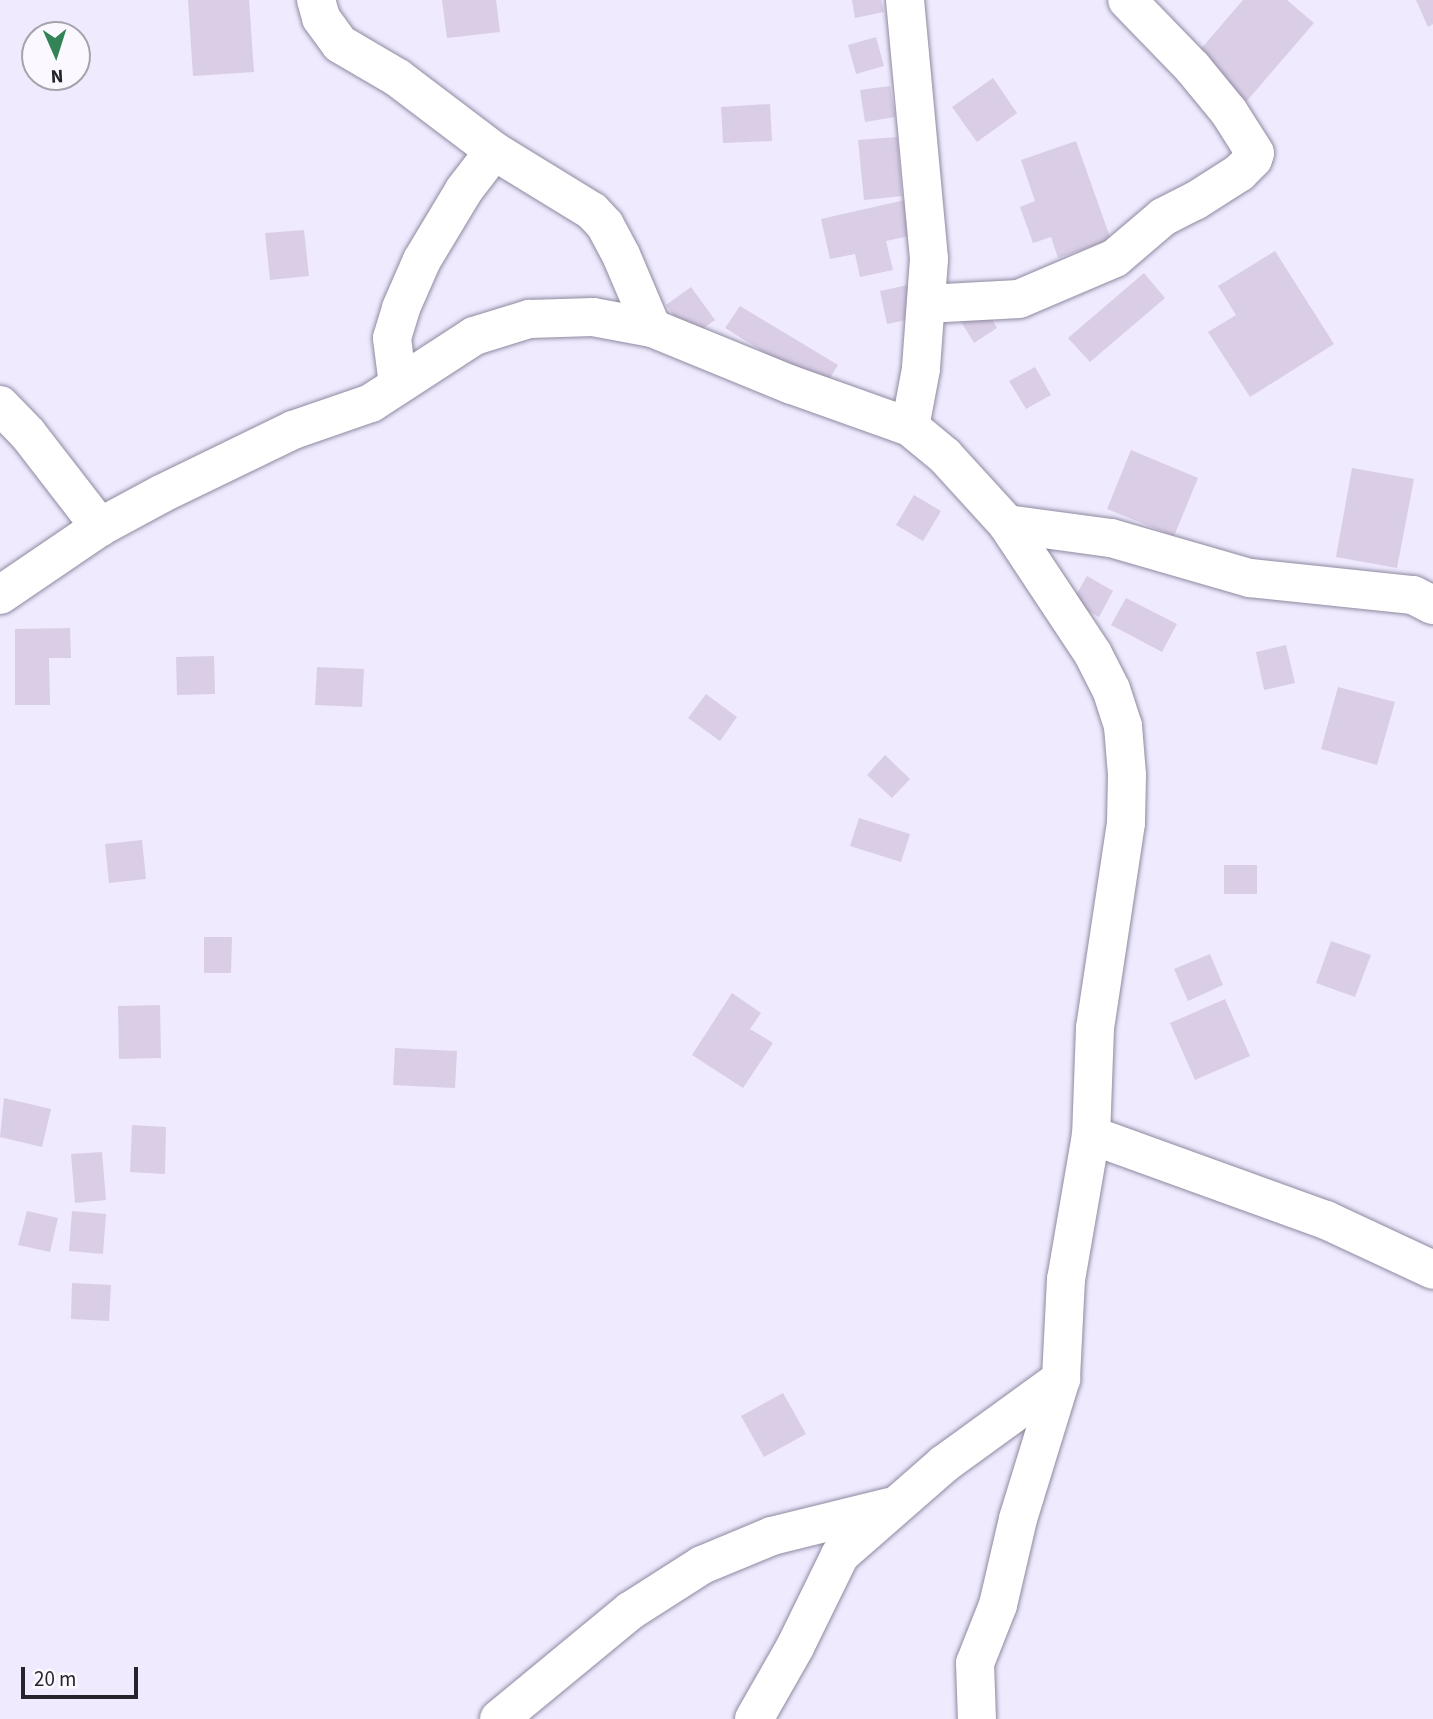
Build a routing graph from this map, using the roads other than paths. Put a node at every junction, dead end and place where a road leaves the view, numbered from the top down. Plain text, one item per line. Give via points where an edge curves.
1 (316, 0) edge
2 (905, 0) edge
3 (1127, 0) edge
4 (494, 151) junction
5 (926, 304) junction
6 (652, 328) junction
7 (398, 385) junction
8 (0, 405) edge
9 (910, 427) junction
10 (1007, 524) junction
11 (100, 527) junction
12 (0, 595) edge
13 (1433, 605) edge
14 (1091, 1135) junction
15 (1433, 1269) edge
16 (1061, 1379) junction
17 (895, 1506) junction
18 (499, 1719) edge
19 (754, 1719) edge
20 (977, 1719) edge

1 - 4 street via 321,18 340,44 398,78
2 - 5 street via 929,259
3 - 5 street via 1229,112 1255,153 1253,159 1239,173 1163,217 1115,258 1019,299
4 - 6 street via 592,211 605,225
4 - 7 street via 464,190 422,260 401,308 392,338
5 - 9 street
6 - 7 street via 593,317 529,319 474,336
6 - 9 street
7 - 11 street via 371,403 293,430
8 - 11 street
9 - 10 street via 945,456
10 - 13 street via 1111,538 1250,578 1413,595
10 - 14 street via 1093,654 1111,688 1123,726 1126,823 1095,1028
11 - 12 street
14 - 15 street via 1326,1220
14 - 16 street via 1066,1279
16 - 17 street via 944,1464
16 - 20 street via 1018,1519 998,1605 975,1663
17 - 18 street via 772,1536 702,1565 630,1611
17 - 19 street via 840,1555

